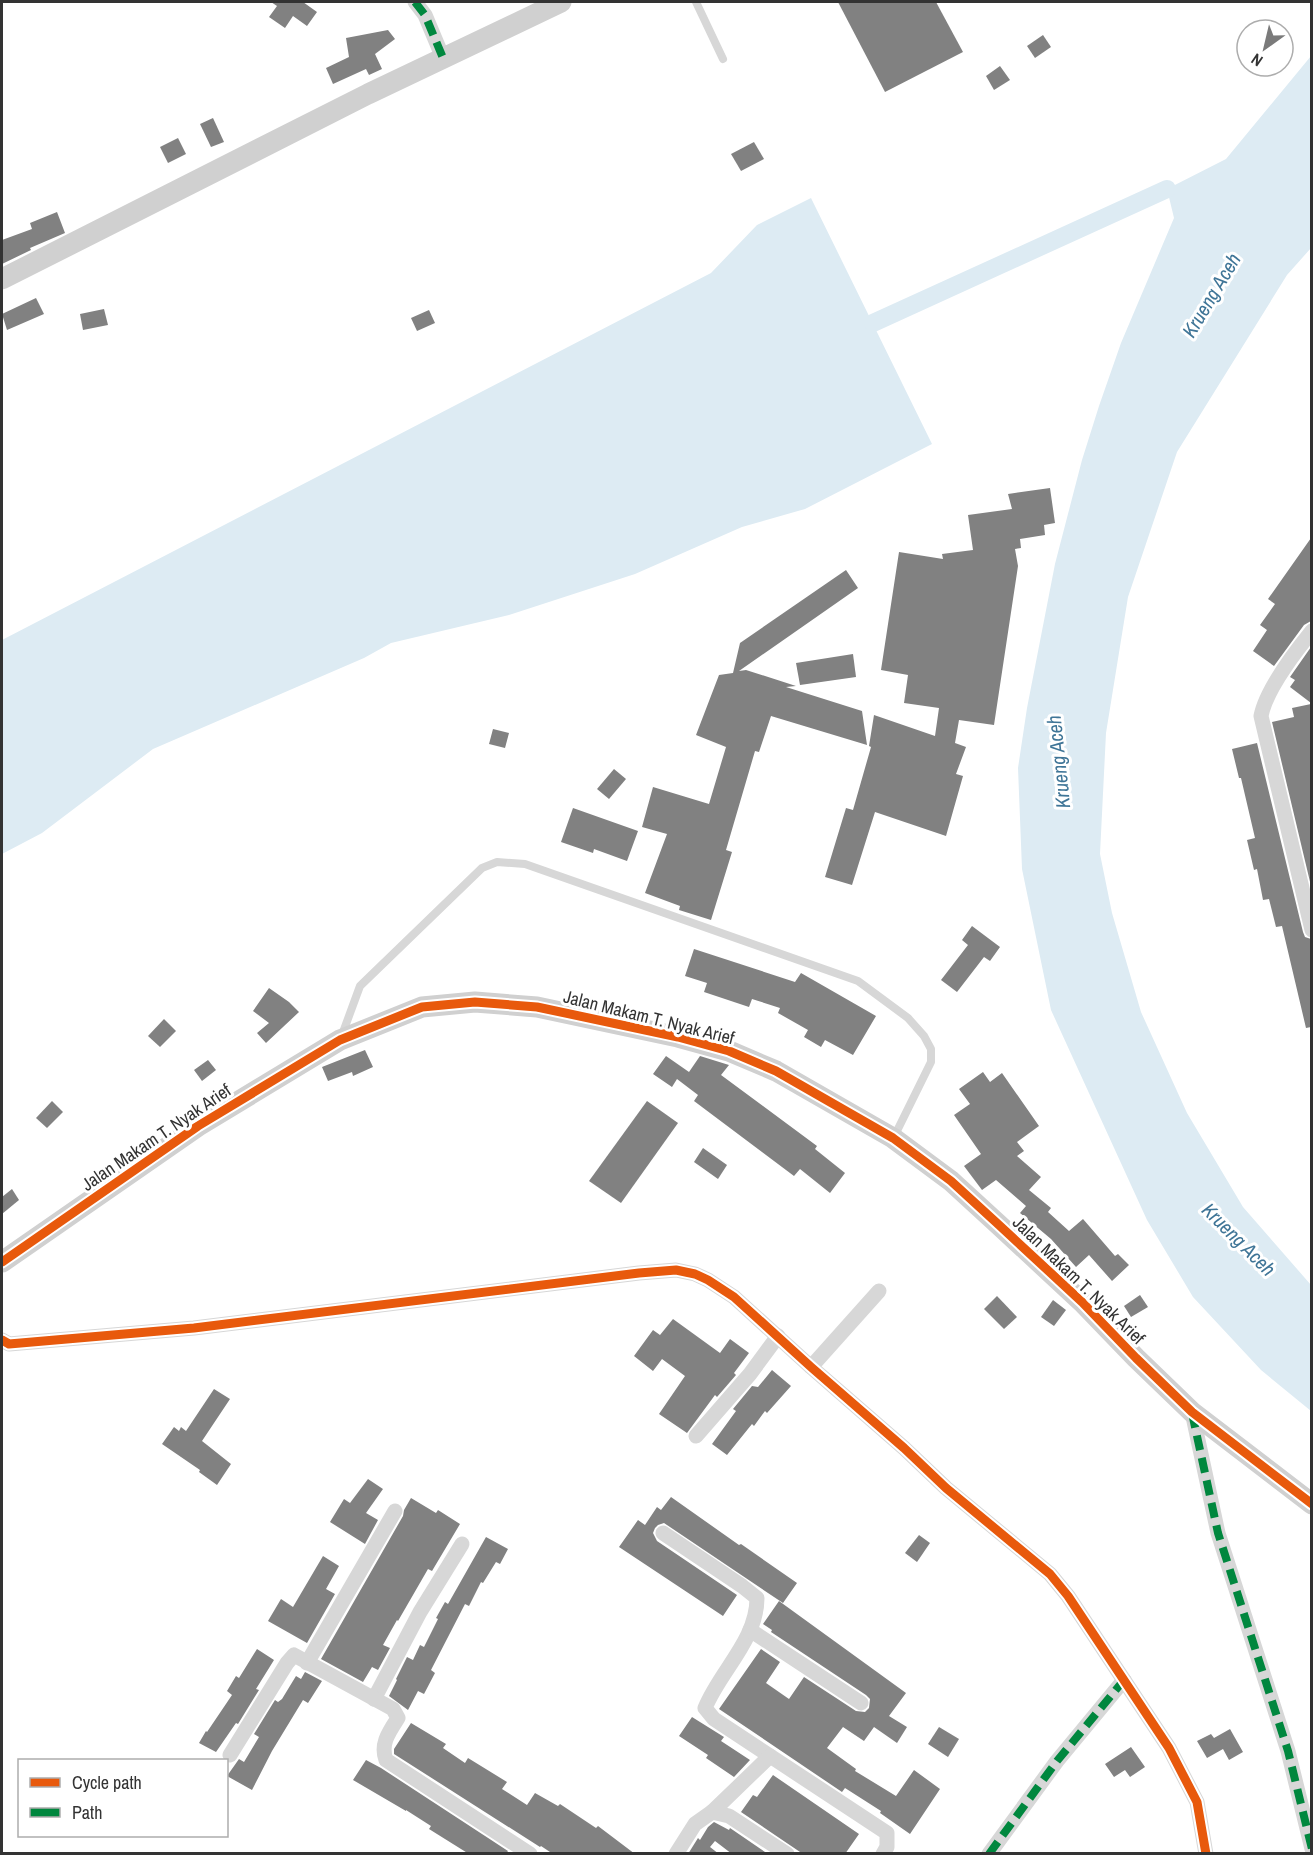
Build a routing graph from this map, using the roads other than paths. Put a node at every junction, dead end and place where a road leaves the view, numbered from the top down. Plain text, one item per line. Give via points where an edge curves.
1 (415, 2) edge
2 (561, 2) edge
3 (696, 2) edge
4 (443, 58) junction
5 (723, 59) dead end
6 (2, 279) edge
7 (1311, 631) edge
8 (1311, 930) edge
9 (340, 1040) junction
10 (893, 1138) junction
11 (2, 1262) edge
12 (879, 1291) dead end
13 (778, 1336) junction
14 (2, 1340) edge
15 (811, 1367) junction
16 (1191, 1412) junction
17 (696, 1436) dead end
18 (1311, 1504) edge
19 (395, 1511) dead end
20 (663, 1533) dead end
21 (462, 1544) dead end
22 (750, 1630) junction
23 (307, 1663) junction
24 (1124, 1680) junction
25 (374, 1699) junction
26 (861, 1702) dead end
27 (230, 1755) dead end
28 (770, 1756) junction
29 (712, 1812) junction
30 (1311, 1849) edge
31 (530, 1854) edge
32 (676, 1854) edge
33 (786, 1854) edge
34 (883, 1854) edge
35 (989, 1854) edge
36 (1206, 1854) edge

1 - 4 street via 425,15
2 - 4 street
3 - 5 lane
4 - 6 street
7 - 8 street via 1266,701 1261,716
9 - 10 street, Jalan Makam T. Nyak Arief via 422,1007 475,1002 537,1007 729,1051 776,1071
9 - 10 lane via 360,986 482,868 497,862 525,864 858,981 908,1018 931,1049 931,1062
9 - 11 street, Jalan Makam T. Nyak Arief via 198,1126
10 - 16 street, Jalan Makam T. Nyak Arief via 951,1181 999,1225
12 - 15 street
13 - 14 street via 708,1280 676,1270 194,1328 9,1344
13 - 15 street
13 - 17 street
15 - 24 street via 946,1488 1050,1574
16 - 18 street, Jalan Makam T. Nyak Arief
16 - 30 street via 1218,1533 1288,1751
19 - 23 street
20 - 22 street via 757,1598
21 - 25 street
22 - 26 street
22 - 28 street via 705,1708 714,1719
23 - 25 street
23 - 27 street via 294,1655 287,1663
24 - 35 street via 1057,1761
24 - 36 street via 1169,1748 1197,1802
25 - 31 street via 393,1709 398,1718 385,1739 386,1760
28 - 29 street
28 - 34 street via 887,1833
29 - 32 street via 695,1824
29 - 33 street via 729,1816

